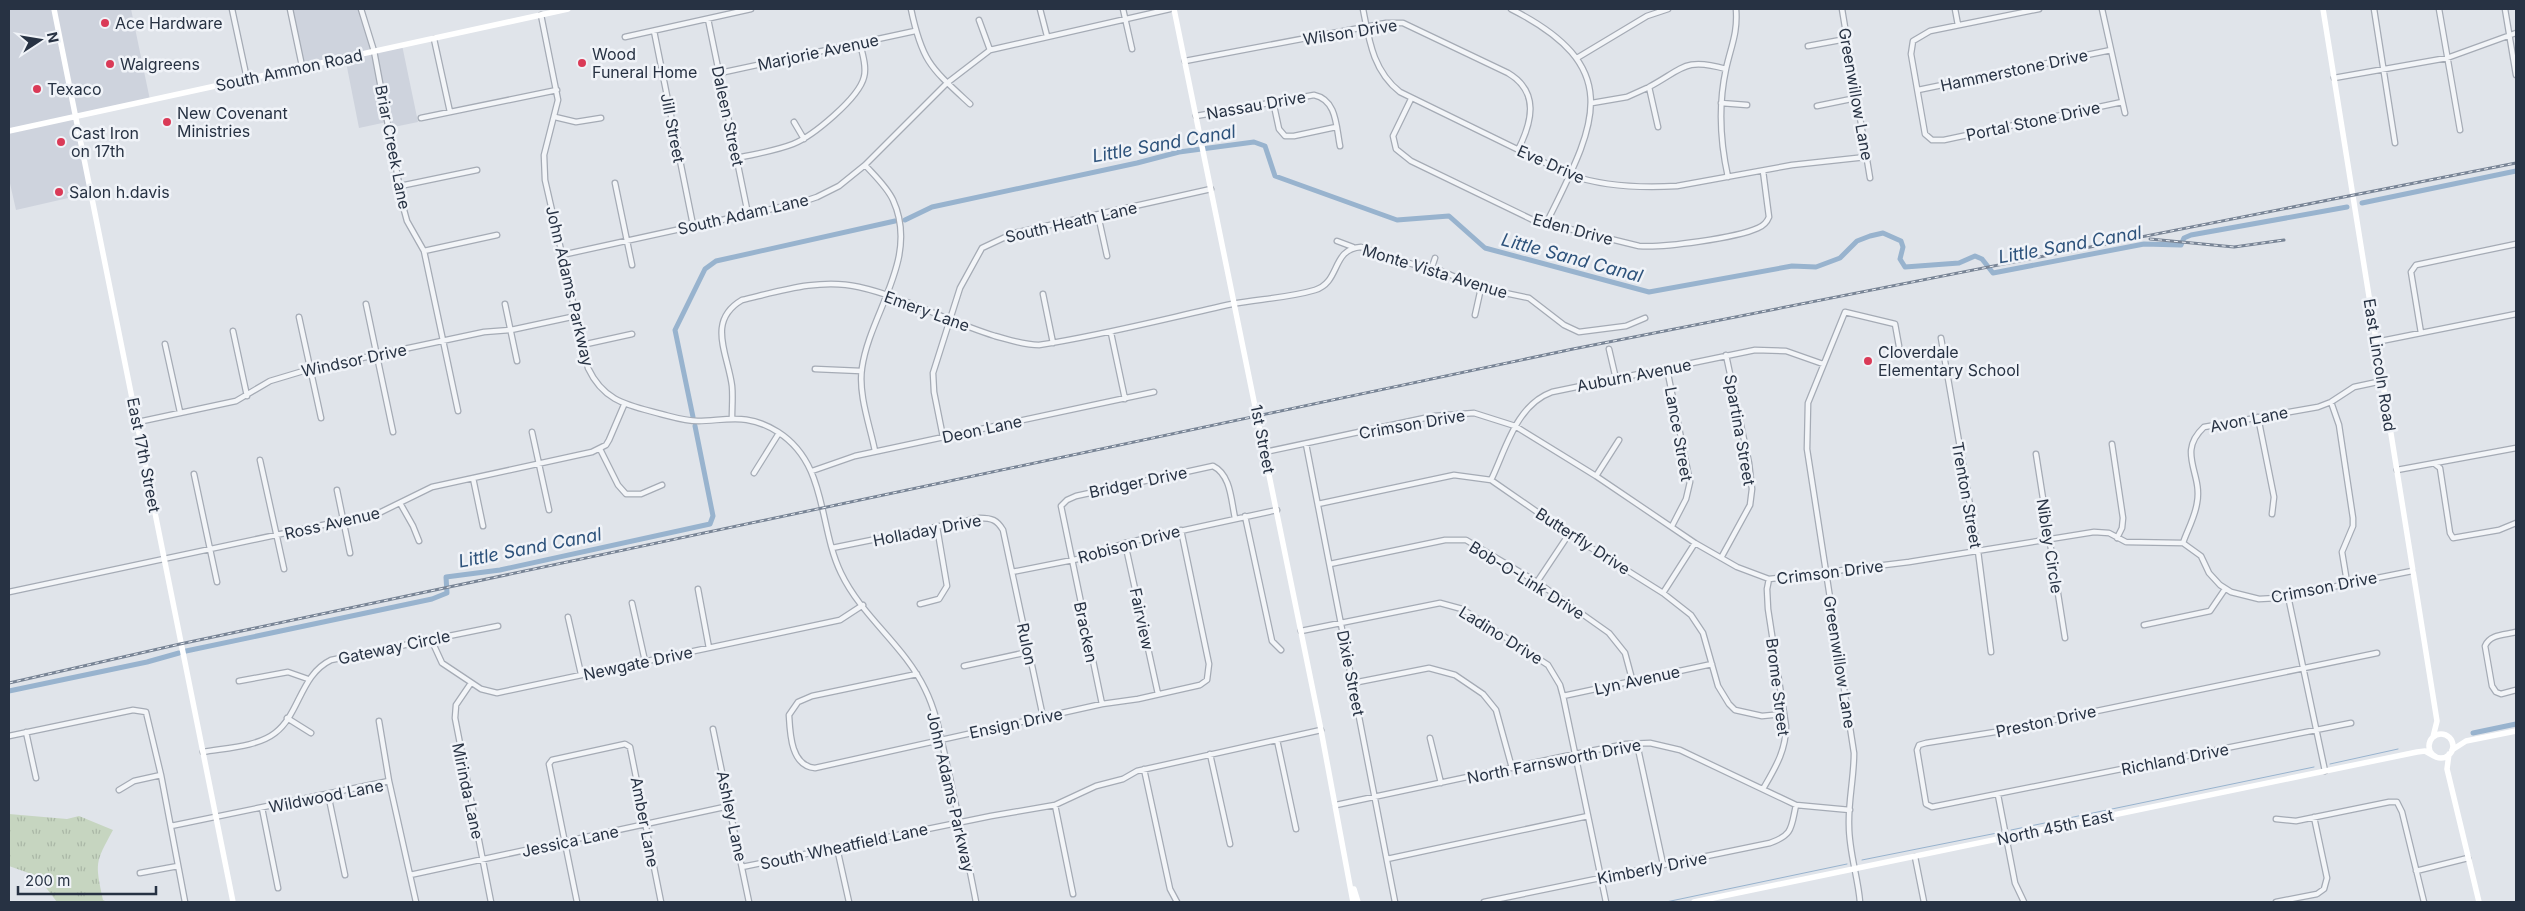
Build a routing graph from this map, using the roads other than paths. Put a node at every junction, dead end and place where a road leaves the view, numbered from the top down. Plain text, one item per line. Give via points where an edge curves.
1 (54, 9) edge
2 (232, 9) edge
3 (290, 9) edge
4 (361, 9) edge
5 (568, 9) edge
6 (752, 9) edge
7 (911, 9) edge
8 (1040, 9) edge
9 (1123, 9) edge
10 (1170, 9) edge
11 (1174, 9) edge
12 (1363, 9) edge
13 (1511, 9) edge
14 (1668, 9) edge
15 (1736, 9) edge
16 (1842, 9) edge
17 (1955, 9) edge
18 (2038, 9) edge
19 (2102, 9) edge
20 (2323, 9) edge
21 (2374, 9) edge
22 (2439, 9) edge
23 (2505, 9) edge
24 (1526, 10) edge
25 (1660, 10) edge
26 (541, 14) junction
27 (1523, 15) junction
28 (1126, 18) junction
29 (708, 19) junction
30 (979, 20) dead end
31 (1958, 25) junction
32 (1367, 26) junction
33 (654, 31) junction
34 (915, 31) junction
35 (2516, 33) edge
36 (625, 36) dead end
37 (1047, 36) junction
38 (2510, 36) junction
39 (434, 39) junction
40 (1846, 39) junction
41 (860, 43) junction
42 (1808, 46) dead end
43 (1132, 49) dead end
44 (990, 50) junction
45 (2111, 50) junction
46 (374, 51) junction
47 (1577, 58) junction
48 (2447, 58) junction
49 (1185, 61) junction
50 (302, 66) junction
51 (1726, 69) junction
52 (2385, 70) junction
53 (720, 73) junction
54 (2516, 75) edge
55 (2334, 78) junction
56 (246, 79) junction
57 (947, 84) junction
58 (1648, 88) junction
59 (557, 90) junction
60 (1918, 90) junction
61 (1856, 98) junction
62 (1411, 99) junction
63 (1273, 101) junction
64 (1721, 102) junction
65 (2122, 102) junction
66 (1592, 103) junction
67 (970, 104) dead end
68 (1747, 105) dead end
69 (1817, 106) dead end
70 (450, 112) junction
71 (2125, 113) dead end
72 (76, 116) junction
73 (1196, 116) junction
74 (555, 117) junction
75 (421, 118) dead end
76 (601, 118) dead end
77 (794, 122) dead end
78 (1336, 127) junction
79 (1658, 127) dead end
80 (2460, 130) dead end
81 (9, 131) edge
82 (804, 139) junction
83 (2395, 143) dead end
84 (1340, 146) dead end
85 (1518, 150) junction
86 (1866, 157) junction
87 (737, 158) junction
88 (865, 165) junction
89 (477, 170) dead end
90 (1763, 171) junction
91 (1570, 175) junction
92 (1728, 177) junction
93 (1870, 178) dead end
94 (615, 183) dead end
95 (400, 186) junction
96 (1211, 189) junction
97 (748, 214) junction
98 (1098, 215) junction
99 (1546, 224) junction
100 (693, 226) junction
101 (497, 235) dead end
102 (627, 240) junction
103 (1337, 241) dead end
104 (2516, 244) edge
105 (1353, 247) junction
106 (424, 251) junction
107 (562, 255) junction
108 (1107, 256) dead end
109 (1435, 258) dead end
110 (632, 265) dead end
111 (1432, 268) junction
112 (1481, 288) junction
113 (1043, 294) dead end
114 (886, 296) junction
115 (366, 304) dead end
116 (505, 304) dead end
117 (1234, 304) junction
118 (2516, 314) edge
119 (1475, 315) dead end
120 (576, 316) junction
121 (299, 317) dead end
122 (1645, 318) dead end
123 (950, 320) junction
124 (511, 330) junction
125 (233, 331) dead end
126 (1111, 332) junction
127 (2421, 333) junction
128 (632, 334) dead end
129 (1941, 338) dead end
130 (443, 341) junction
131 (2376, 342) junction
132 (1053, 343) junction
133 (166, 344) dead end
134 (582, 345) junction
135 (1899, 346) dead end
136 (1609, 349) dead end
137 (377, 356) junction
138 (1726, 356) junction
139 (518, 361) dead end
140 (1823, 364) junction
141 (310, 369) junction
142 (815, 369) dead end
143 (1667, 369) junction
144 (861, 371) junction
145 (1616, 379) junction
146 (2382, 380) junction
147 (1154, 392) dead end
148 (247, 396) junction
149 (1125, 398) junction
150 (2331, 402) junction
151 (624, 404) junction
152 (458, 411) dead end
153 (180, 412) junction
154 (732, 417) junction
155 (2258, 417) junction
156 (321, 418) dead end
157 (138, 422) junction
158 (1516, 426) junction
159 (393, 432) dead end
160 (532, 432) dead end
161 (780, 433) junction
162 (943, 437) junction
163 (1619, 440) dead end
164 (1306, 444) junction
165 (2112, 444) dead end
166 (2516, 448) edge
167 (600, 449) junction
168 (875, 451) junction
169 (1265, 452) junction
170 (2036, 454) dead end
171 (260, 460) dead end
172 (539, 464) junction
173 (2436, 464) junction
174 (2397, 470) junction
175 (812, 472) junction
176 (754, 473) dead end
177 (194, 474) dead end
178 (1596, 476) junction
179 (473, 478) junction
180 (1491, 480) junction
181 (662, 486) dead end
182 (336, 490) dead end
183 (400, 503) junction
184 (1318, 504) junction
185 (550, 510) dead end
186 (1277, 510) junction
187 (2272, 514) dead end
188 (1245, 516) junction
189 (1235, 518) junction
190 (342, 521) junction
191 (2516, 523) edge
192 (483, 526) dead end
193 (1672, 526) junction
194 (937, 528) junction
195 (1181, 530) junction
196 (1569, 534) junction
197 (276, 536) junction
198 (2117, 538) junction
199 (2048, 539) junction
200 (418, 541) dead end
201 (1125, 543) junction
202 (1695, 543) junction
203 (2182, 543) junction
204 (832, 548) junction
205 (209, 550) junction
206 (1978, 551) junction
207 (350, 554) dead end
208 (1721, 558) junction
209 (164, 560) junction
210 (1071, 560) junction
211 (1330, 564) junction
212 (284, 569) dead end
213 (2412, 571) junction
214 (1012, 572) junction
215 (1826, 572) junction
216 (1769, 579) junction
217 (217, 582) dead end
218 (1537, 582) junction
219 (2347, 582) junction
220 (698, 589) dead end
221 (2226, 589) junction
222 (9, 592) edge
223 (1663, 593) junction
224 (2288, 596) junction
225 (632, 603) dead end
226 (920, 604) dead end
227 (863, 605) junction
228 (568, 617) dead end
229 (1341, 623) junction
230 (2144, 625) dead end
231 (498, 626) dead end
232 (1301, 631) junction
233 (2516, 632) edge
234 (2065, 638) dead end
235 (431, 639) junction
236 (709, 648) junction
237 (1280, 650) dead end
238 (1028, 652) junction
239 (1992, 652) dead end
240 (2377, 653) dead end
241 (645, 661) junction
242 (1712, 664) junction
243 (964, 666) dead end
244 (2303, 667) junction
245 (581, 674) junction
246 (917, 674) junction
247 (308, 679) junction
248 (1632, 679) junction
249 (239, 680) dead end
250 (471, 683) junction
251 (1353, 683) junction
252 (2516, 690) edge
253 (1158, 694) junction
254 (1563, 696) junction
255 (1102, 704) junction
256 (1783, 714) junction
257 (1043, 717) junction
258 (287, 718) junction
259 (379, 721) dead end
260 (2437, 721) junction
261 (2352, 723) dead end
262 (714, 729) dead end
263 (1321, 730) junction
264 (2316, 731) junction
265 (2516, 731) edge
266 (26, 732) junction
267 (311, 733) dead end
268 (9, 736) edge
269 (2447, 736) junction
270 (1430, 738) dead end
271 (942, 739) junction
272 (1277, 740) junction
273 (2431, 740) junction
274 (2466, 740) junction
275 (1637, 744) junction
276 (203, 752) junction
277 (2417, 752) junction
278 (2450, 753) junction
279 (1210, 754) junction
280 (1575, 754) junction
281 (2436, 757) junction
282 (1512, 768) junction
283 (1144, 769) junction
284 (2447, 769) junction
285 (2325, 771) junction
286 (161, 774) junction
287 (36, 778) dead end
288 (389, 781) junction
289 (1441, 783) junction
290 (120, 790) dead end
291 (1763, 790) junction
292 (328, 794) junction
293 (1998, 795) junction
294 (1376, 797) junction
295 (1055, 805) junction
296 (1336, 805) junction
297 (1796, 805) junction
298 (729, 806) junction
299 (262, 808) junction
300 (1850, 810) junction
301 (1588, 816) junction
302 (216, 817) junction
303 (2314, 817) junction
304 (2276, 819) dead end
305 (960, 822) junction
306 (171, 826) junction
307 (646, 826) junction
308 (1296, 829) dead end
309 (2007, 838) junction
310 (564, 843) junction
311 (1230, 844) dead end
312 (837, 848) junction
313 (1915, 856) junction
314 (2468, 858) junction
315 (482, 859) junction
316 (1387, 859) junction
317 (1663, 864) junction
318 (178, 866) junction
319 (742, 867) junction
320 (1854, 869) junction
321 (1348, 870) junction
322 (2416, 871) junction
323 (140, 873) dead end
324 (345, 875) dead end
325 (410, 875) junction
326 (1601, 878) junction
327 (278, 888) dead end
328 (1073, 894) dead end
329 (186, 902) edge
330 (233, 902) edge
331 (416, 902) edge
332 (492, 902) edge
333 (577, 902) edge
334 (661, 902) edge
335 (749, 902) edge
336 (849, 902) edge
337 (976, 902) edge
338 (1177, 902) edge
339 (1353, 902) edge
340 (1358, 902) edge
341 (1396, 902) edge
342 (1484, 902) edge
343 (1606, 902) edge
344 (1694, 902) edge
345 (1860, 902) edge
346 (1924, 902) edge
347 (2024, 902) edge
348 (2276, 902) edge
349 (2424, 902) edge
350 (2479, 902) edge

1 - 72 main road, East 17th Street
2 - 56 street
3 - 50 street
4 - 46 street, Briar Creek Lane
5 - 26 main road, South Ammon Road
6 - 29 street
7 - 34 street
8 - 37 street
9 - 28 street
10 - 28 street, South Adam Lane
11 - 49 main road, 1st Street
12 - 32 street, Eve Drive
13 - 27 street
14 - 25 street
15 - 51 street via 1737,28
16 - 40 street, Greenwillow Lane
17 - 31 street
18 - 31 street
19 - 45 street
20 - 55 main road, East Lincoln Road
21 - 52 street
22 - 48 street
23 - 38 street
24 - 27 street
25 - 47 street
26 - 39 main road, South Ammon Road
26 - 59 street, John Adams Parkway
27 - 47 street via 1559,38
28 - 37 street, South Adam Lane
28 - 43 street
29 - 33 street
29 - 53 street, Daleen Street
30 - 44 street
31 - 60 street via 1930,32 1913,41 1910,54
32 - 49 street, Wilson Drive
32 - 62 street, Eve Drive via 1382,74
32 - 85 street, Wilson Drive via 1402,23 1514,77 1525,89 1531,106 1528,128
33 - 36 street
33 - 100 street, Jill Street
34 - 41 street, Marjorie Avenue
34 - 57 street via 930,66
35 - 38 street
37 - 44 street, South Adam Lane
38 - 48 street
38 - 54 street
39 - 46 main road, South Ammon Road
39 - 70 street
40 - 42 street
40 - 61 street, Greenwillow Lane
41 - 53 street, Marjorie Avenue
41 - 82 street via 865,71 861,85 840,109
44 - 57 street, South Adam Lane
45 - 60 street, Hammerstone Drive
45 - 65 street
46 - 50 main road, South Ammon Road
46 - 95 street, Briar Creek Lane
47 - 66 street via 1587,80
48 - 52 street
48 - 80 street
49 - 73 main road, 1st Street
50 - 56 main road, South Ammon Road
51 - 58 street via 1690,64
51 - 64 street
52 - 55 street
52 - 83 street
53 - 87 street, Daleen Street
55 - 131 main road, East Lincoln Road
56 - 72 main road, South Ammon Road
57 - 67 street
57 - 88 street, South Adam Lane
58 - 66 street via 1628,97
58 - 79 street
59 - 70 street
59 - 74 street, John Adams Parkway
60 - 65 street, Portal Stone Drive via 1925,134 1932,140
61 - 69 street
61 - 86 street, Greenwillow Lane
62 - 85 street, Eve Drive
62 - 99 street, Eden Drive via 1393,136 1396,149 1402,155 1443,178
63 - 73 street, Nassau Drive
63 - 78 street, Nassau Drive via 1307,95 1324,98 1330,104
63 - 78 street via 1279,129 1285,136
64 - 68 street
64 - 92 street via 1720,138
65 - 71 street
66 - 91 street via 1588,130
70 - 75 street
72 - 81 main road, South Ammon Road
72 - 157 main road, East 17th Street
73 - 96 main road, 1st Street
74 - 76 street via 576,122
74 - 107 street, John Adams Parkway via 544,163
77 - 82 street
78 - 84 street, Nassau Drive
82 - 87 street
85 - 91 street, Eve Drive
86 - 90 street, Eve Drive
86 - 93 street, Greenwillow Lane
87 - 97 street, Daleen Street
88 - 97 street, South Adam Lane via 839,186 817,197
88 - 114 street via 893,199 901,227 901,245
89 - 95 street
90 - 92 street, Eve Drive
90 - 99 street, Eden Drive via 1769,217 1759,228 1751,230 1652,247
91 - 92 street, Eve Drive via 1593,182 1661,188
91 - 99 street
94 - 102 street
95 - 106 street, Briar Creek Lane via 408,221
96 - 98 street, South Heath Lane
96 - 117 main road, 1st Street
97 - 100 street, South Adam Lane
98 - 108 street
98 - 123 street, South Heath Lane via 1014,233 982,248 960,288
100 - 102 street, South Adam Lane
101 - 106 street
102 - 107 street, South Adam Lane
102 - 110 street
103 - 105 street
104 - 127 street via 2416,265 2411,272
105 - 111 street, Monte Vista Avenue
105 - 117 street, Monte Vista Avenue via 1344,252 1330,280 1316,290
106 - 130 street, Briar Creek Lane
107 - 120 street, John Adams Parkway
109 - 111 street
111 - 112 street, Monte Vista Avenue
112 - 119 street
112 - 122 street, Monte Vista Avenue via 1529,298 1564,325 1579,332 1626,326
113 - 132 street
114 - 123 street, Emery Lane
114 - 144 street
114 - 154 street, Emery Lane via 859,287 824,284 735,304 721,327 732,387
115 - 137 street
116 - 124 street
117 - 126 street, Emery Lane
117 - 169 main road, 1st Street
118 - 127 street
120 - 124 street, Windsor Drive
120 - 134 street, John Adams Parkway
121 - 141 street
123 - 132 street, Emery Lane via 1028,345
123 - 162 street, South Heath Lane via 933,373
124 - 130 street, Windsor Drive
124 - 139 street
125 - 148 street
126 - 132 street, Emery Lane
126 - 149 street
127 - 131 street
128 - 134 street
129 - 206 street, Trenton Street
130 - 137 street, Windsor Drive
130 - 152 street, Briar Creek Lane
131 - 146 main road, East Lincoln Road
133 - 153 street
134 - 151 street, John Adams Parkway via 594,380 602,390
135 - 140 street, Greenwillow Lane via 1895,324 1845,312
136 - 145 street
137 - 141 street, Windsor Drive
137 - 159 street
138 - 140 street, Auburn Avenue via 1775,349 1801,354
138 - 143 street, Auburn Avenue
138 - 208 street, Spartina Street via 1752,489 1750,504
140 - 215 street, Greenwillow Lane via 1808,403 1806,429
141 - 148 street, Windsor Drive via 270,381
141 - 156 street
142 - 144 street
143 - 145 street, Auburn Avenue
143 - 193 street, Lance Street via 1690,482 1686,499
144 - 168 street
145 - 158 street, Auburn Avenue via 1541,396
146 - 150 street, Avon Lane via 2354,387
146 - 174 main road, East Lincoln Road
147 - 149 street, Deon Lane
148 - 153 street, Windsor Drive
149 - 162 street, Deon Lane
150 - 155 street, Avon Lane
150 - 219 street via 2338,425 2353,518 2342,552
151 - 154 street, John Adams Parkway via 686,420
151 - 167 street via 609,440
153 - 157 street, Windsor Drive
154 - 161 street, John Adams Parkway via 757,421
155 - 187 street via 2274,497
155 - 203 street, Avon Lane via 2214,424 2204,427 2196,435 2190,446 2198,503
157 - 209 main road, East 17th Street
158 - 164 street, Crimson Drive via 1474,413 1451,414
158 - 178 street, Crimson Drive
158 - 180 street, Auburn Avenue
160 - 172 street
161 - 175 street, John Adams Parkway via 798,450
161 - 176 street
162 - 168 street, Deon Lane
163 - 178 street
164 - 169 street, Crimson Drive
164 - 184 street, Dixie Street
165 - 198 street via 2123,518
166 - 173 street
167 - 172 street, Ross Avenue
167 - 181 street via 626,494 641,494
168 - 175 street, Deon Lane via 843,459
169 - 186 main road, 1st Street
170 - 199 street, Nibley Circle
171 - 197 street
172 - 179 street, Ross Avenue
172 - 185 street
173 - 174 street
173 - 191 street via 2440,468 2453,538 2500,530
174 - 213 main road, East Lincoln Road
175 - 204 street, John Adams Parkway via 819,488
177 - 205 street
178 - 193 street, Crimson Drive
179 - 183 street, Ross Avenue via 423,490
179 - 192 street
180 - 184 street, Butterfly Drive via 1454,475
180 - 196 street, Butterfly Drive
182 - 190 street
183 - 190 street, Ross Avenue via 379,513
183 - 200 street
184 - 211 street, Dixie Street
186 - 188 street, Robison Drive
186 - 232 main road, 1st Street
188 - 189 street, Robison Drive
188 - 237 street via 1272,641
189 - 195 street, Robison Drive
189 - 210 street, Bridger Drive via 1226,477 1213,466 1076,496 1061,506
190 - 197 street, Ross Avenue
190 - 207 street
193 - 202 street, Crimson Drive
194 - 204 street, Holladay Drive
194 - 214 street, Holladay Drive via 980,518 998,521
194 - 226 street via 947,586 939,599
195 - 201 street, Robison Drive
195 - 253 street, Ensign Drive via 1209,664 1207,680 1200,685
196 - 218 street
196 - 223 street, Butterfly Drive
197 - 205 street, Ross Avenue
197 - 212 street
198 - 199 street, Crimson Drive via 2109,533 2094,532
198 - 203 street, Crimson Drive via 2126,542
199 - 206 street, Crimson Drive
199 - 234 street, Nibley Circle
201 - 210 street, Robison Drive
201 - 253 street, Fairview
202 - 208 street, Crimson Drive
202 - 223 street
203 - 221 street, Crimson Drive via 2201,556 2209,573
204 - 227 street, John Adams Parkway via 840,572
205 - 209 street, Ross Avenue
205 - 217 street
206 - 215 street, Crimson Drive
206 - 239 street, Trenton Street
208 - 216 street, Crimson Drive
209 - 222 street, Ross Avenue
209 - 276 main road, East 17th Street
210 - 214 street, Robison Drive
210 - 255 street, Bracken
211 - 218 street, Bob-O-Link Drive via 1457,539 1481,548
211 - 229 street, Dixie Street
213 - 219 street, Crimson Drive
213 - 260 main road, East Lincoln Road
214 - 238 street, Rulon
215 - 216 street, Crimson Drive
215 - 300 street, Greenwillow Lane via 1854,753
216 - 256 street, Brome Street via 1766,590
218 - 248 street, Bob-O-Link Drive via 1610,633 1625,654
219 - 224 street, Crimson Drive
220 - 236 street
221 - 224 street, Crimson Drive via 2259,599
221 - 230 street via 2210,611
223 - 242 street, Butterfly Drive via 1696,621
224 - 244 street
225 - 241 street
227 - 236 street, Newgate Drive via 840,620
227 - 246 street, John Adams Parkway
228 - 245 street
229 - 232 street, Ladino Drive
229 - 251 street, Dixie Street
229 - 254 street, Ladino Drive via 1435,604 1451,605 1490,625 1548,665
231 - 235 street, Gateway Circle
232 - 263 main road, 1st Street
233 - 252 street via 2494,637 2485,646 2496,692
235 - 247 street, Gateway Circle via 331,660
235 - 250 street, Newgate Drive via 442,662
236 - 241 street, Newgate Drive
238 - 243 street
238 - 257 street, Rulon
240 - 244 street
241 - 245 street, Newgate Drive
242 - 248 street, Lyn Avenue
242 - 256 street, Butterfly Drive via 1718,686 1735,710 1762,716
244 - 264 street
244 - 293 street, Preston Drive via 1919,745 1926,804 1932,807
245 - 250 street, Newgate Drive via 497,693 481,690
246 - 271 street, John Adams Parkway
246 - 271 street, Ensign Drive via 812,696 798,702 789,715 796,754 806,767 815,768
247 - 249 street via 288,672
247 - 258 street, Gateway Circle
248 - 254 street, Lyn Avenue
250 - 315 street, Mirinda Lane via 456,705 455,718
251 - 282 street via 1429,668 1455,675 1483,694 1496,710
251 - 294 street, Dixie Street
253 - 255 street, Ensign Drive
254 - 280 street, Ladino Drive
255 - 257 street, Ensign Drive
256 - 291 street, Brome Street via 1786,726 1784,748
257 - 271 street, Ensign Drive
258 - 267 street
258 - 276 street, Gateway Circle via 274,734 262,739
259 - 288 street
260 - 269 main road, East Lincoln Road
260 - 273 main road, East Lincoln Road
261 - 264 street, Richland Drive
262 - 298 street, Ashley Lane
263 - 272 street, South Wheatfield Lane
263 - 296 main road, 1st Street
264 - 285 street
264 - 293 street, Richland Drive
265 - 274 main road
266 - 268 street
266 - 286 street via 142,710 147,716
266 - 287 street
269 - 273 main road
269 - 274 main road
269 - 278 main road via 2452,743
270 - 289 street
271 - 305 street, John Adams Parkway
272 - 279 street, South Wheatfield Lane
272 - 308 street
273 - 277 main road, North 45th East
273 - 281 main road via 2430,750
274 - 278 main road
275 - 280 street, North Farnsworth Drive
275 - 291 street, North Farnsworth Drive via 1680,750
275 - 317 street
276 - 302 main road, East 17th Street
277 - 281 main road, North 45th East via 2425,751
277 - 285 main road, North 45th East
278 - 281 main road
278 - 284 main road
279 - 283 street, South Wheatfield Lane
279 - 311 street
280 - 282 street, North Farnsworth Drive
280 - 301 street, Ladino Drive
281 - 284 main road
282 - 289 street, North Farnsworth Drive
283 - 295 street, South Wheatfield Lane
283 - 338 street via 1170,889
284 - 314 main road
285 - 309 main road, North 45th East
286 - 290 street via 134,781
286 - 306 street
288 - 292 street, Wildwood Lane
288 - 325 street, Wildwood Lane
289 - 294 street, North Farnsworth Drive
291 - 297 street, North Farnsworth Drive
292 - 299 street, Wildwood Lane
292 - 324 street
293 - 309 street
294 - 296 street, North Farnsworth Drive
294 - 316 street, Dixie Street
295 - 305 street, South Wheatfield Lane
295 - 328 street
296 - 321 main road, 1st Street
297 - 300 street, North Farnsworth Drive
297 - 317 street, Kimberly Drive via 1791,830 1782,839
298 - 307 street, Jessica Lane
298 - 319 street, Ashley Lane
299 - 302 street, Wildwood Lane
299 - 327 street
300 - 320 street, Greenwillow Lane via 1849,844
301 - 316 street
301 - 326 street, Ladino Drive
302 - 306 street, Wildwood Lane
302 - 330 main road, East 17th Street
303 - 304 street via 2296,821
303 - 322 street via 2397,802
303 - 348 street via 2327,878 2324,889 2317,894
305 - 312 street, South Wheatfield Lane
305 - 337 street, John Adams Parkway
306 - 318 street
307 - 310 street, Jessica Lane
307 - 310 street, Amber Lane via 630,747 625,744 552,760 549,768
307 - 334 street, Amber Lane
309 - 313 main road, North 45th East
309 - 347 street via 2015,884
310 - 315 street, Jessica Lane
310 - 333 street
312 - 319 street, South Wheatfield Lane
312 - 336 street
313 - 320 main road, North 45th East
313 - 346 street
314 - 322 street
314 - 350 main road
315 - 325 street, Jessica Lane
315 - 332 street, Mirinda Lane
316 - 341 street, Dixie Street
317 - 326 street, Kimberly Drive
318 - 323 street
318 - 329 street
319 - 335 street, Ashley Lane
320 - 344 main road, North 45th East
320 - 345 street, Greenwillow Lane
321 - 339 main road
321 - 340 main road
322 - 349 street
325 - 331 street, Wildwood Lane
326 - 342 street, Kimberly Drive
326 - 343 street, Ladino Drive

